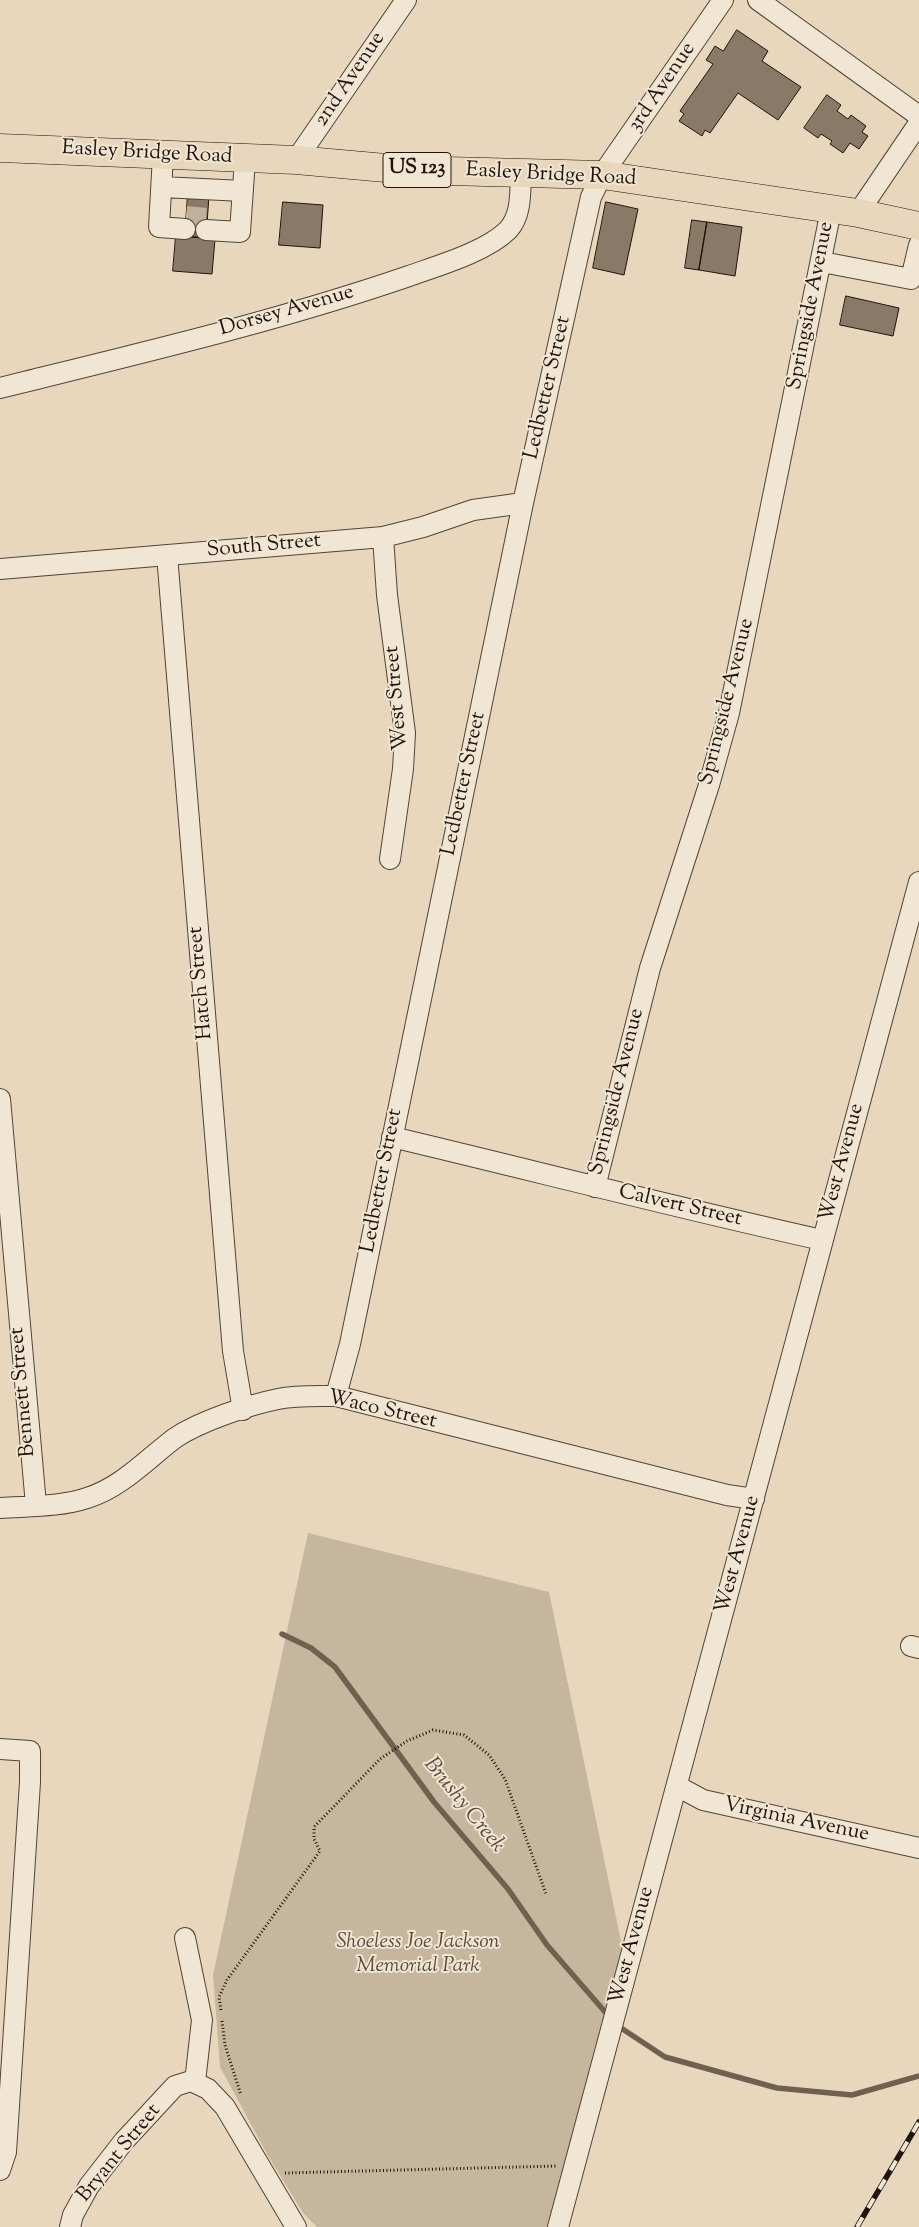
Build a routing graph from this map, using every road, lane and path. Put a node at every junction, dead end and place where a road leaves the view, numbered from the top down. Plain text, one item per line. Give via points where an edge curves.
1 (406, 0) edge
2 (723, 0) edge
3 (758, 0) edge
4 (919, 116) edge
5 (919, 123) edge
6 (0, 148) edge
7 (163, 155) junction
8 (245, 159) junction
9 (296, 160) junction
10 (521, 173) junction
11 (602, 175) junction
12 (162, 186) junction
13 (244, 191) junction
14 (831, 210) junction
15 (858, 214) junction
16 (186, 222) tunnel mouth
17 (207, 224) tunnel mouth
18 (919, 226) edge
19 (919, 245) edge
20 (822, 262) junction
21 (0, 388) edge
22 (523, 502) junction
23 (383, 537) junction
24 (167, 555) junction
25 (0, 570) edge
26 (390, 859) dead end
27 (919, 882) edge
28 (0, 1099) edge
29 (392, 1137) junction
30 (595, 1187) junction
31 (822, 1240) junction
32 (336, 1396) junction
33 (242, 1410) junction
34 (754, 1499) junction
35 (36, 1505) junction
36 (0, 1508) edge
37 (0, 1749) edge
38 (677, 1786) junction
39 (919, 1848) edge
40 (546, 1894) dead end
41 (185, 1938) dead end
42 (9, 1972) edge
43 (7, 2034) edge
44 (186, 2084) junction
45 (246, 2104) dead end
46 (2, 2158) edge
47 (279, 2165) dead end
48 (557, 2166) dead end
49 (70, 2227) edge
50 (296, 2227) edge
51 (558, 2227) edge

1 - 9 street, 2nd Avenue
2 - 11 street, 3rd Avenue
3 - 4 street
5 - 15 street
6 - 7 highway, Easley Bridge Road / US 123
7 - 8 highway, Easley Bridge Road / US 123
7 - 12 street
8 - 9 highway, Easley Bridge Road / US 123
8 - 13 street
9 - 10 highway, Easley Bridge Road / US 123 via 408,170
10 - 11 highway, Easley Bridge Road / US 123
10 - 21 street, Dorsey Avenue via 519,208 515,219 501,236 426,270 307,308
11 - 14 highway, Easley Bridge Road / US 123
11 - 22 street, Ledbetter Street via 591,197
12 - 13 street
12 - 16 street via 159,227
13 - 17 street via 240,232
14 - 15 highway, Easley Bridge Road / US 123
14 - 20 street, Springside Avenue
15 - 18 highway, Easley Bridge Road / US 123
19 - 20 street via 911,279
20 - 30 street, Springside Avenue via 729,713 650,968
22 - 23 street, South Street via 473,510
22 - 29 street, Ledbetter Street
23 - 24 street, South Street
23 - 26 street, West Street via 405,733
24 - 25 street, South Street
24 - 33 street, Hatch Street via 233,1351
27 - 31 street, West Avenue
28 - 35 street, Bennett Street
29 - 30 street, Calvert Street
29 - 32 street, Ledbetter Street via 350,1344
30 - 31 street, Calvert Street
31 - 34 street, West Avenue
32 - 33 street, Waco Street via 278,1399
32 - 34 street, Waco Street via 727,1495
33 - 35 street, Waco Street via 176,1437 128,1476 100,1493 67,1504
34 - 38 street, West Avenue
35 - 36 street, Waco Street
37 - 42 street via 30,1751
38 - 39 street, Virginia Avenue via 703,1800
38 - 51 street, West Avenue
40 - 45 path via 505,1779 489,1754 464,1735 433,1730 407,1741 380,1759 314,1827 314,1840 320,1851 227,1980 219,1997 225,2045 236,2086
41 - 44 street via 202,2020
42 - 43 street
43 - 46 street
44 - 49 street, Bryant Street via 124,2141 89,2186
44 - 50 street via 208,2089 225,2107
47 - 48 path via 284,2174

